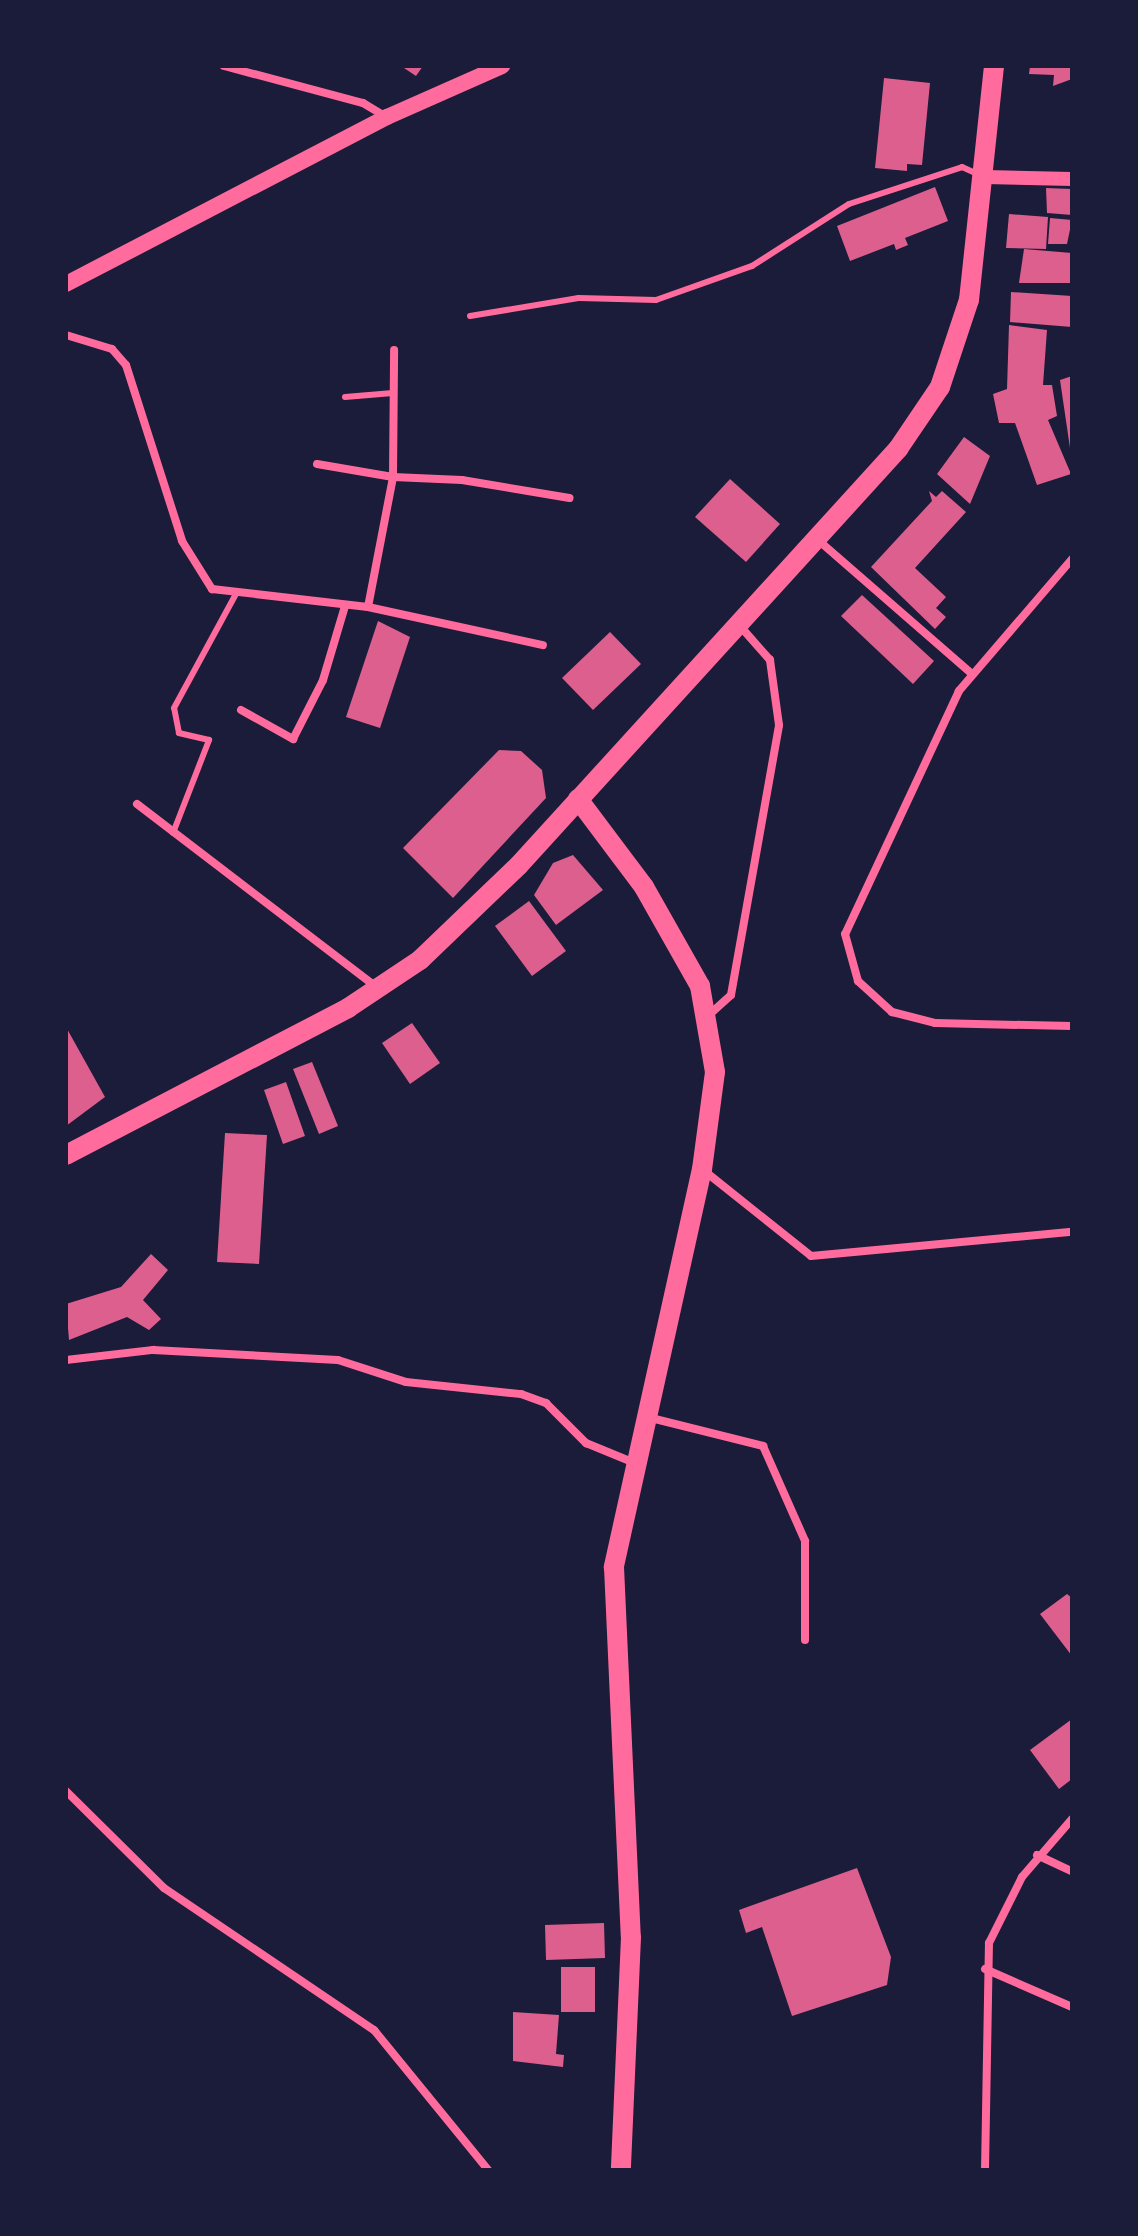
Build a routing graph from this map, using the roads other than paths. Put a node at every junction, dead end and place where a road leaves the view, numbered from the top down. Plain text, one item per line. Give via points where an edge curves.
1 (224, 66) edge
2 (502, 66) edge
3 (994, 66) edge
4 (387, 117) junction
5 (985, 177) junction
6 (1072, 179) edge
7 (66, 284) edge
8 (470, 316) dead end
9 (66, 335) edge
10 (394, 350) dead end
11 (393, 393) junction
12 (345, 397) dead end
13 (317, 464) dead end
14 (393, 477) junction
15 (570, 498) dead end
16 (818, 540) junction
17 (1072, 559) edge
18 (236, 594) junction
19 (345, 606) junction
20 (368, 607) junction
21 (739, 626) junction
22 (543, 645) dead end
23 (971, 673) junction
24 (241, 710) dead end
25 (578, 799) junction
26 (137, 804) dead end
27 (173, 833) junction
28 (379, 989) junction
29 (710, 1014) junction
30 (1072, 1026) edge
31 (66, 1155) edge
32 (702, 1169) junction
33 (1072, 1232) edge
34 (66, 1360) edge
35 (643, 1416) junction
36 (632, 1462) junction
37 (805, 1640) dead end
38 (66, 1791) edge
39 (1072, 1819) edge
40 (1037, 1855) junction
41 (1072, 1871) edge
42 (985, 1969) junction
43 (1072, 2007) edge
44 (488, 2170) edge
45 (621, 2170) edge
46 (985, 2170) edge

1 - 4 street via 363,103
2 - 4 main road
3 - 5 main road
4 - 7 main road
5 - 6 street
5 - 8 lane via 962,167 849,204 752,266 656,300 579,298
5 - 16 main road via 969,300 940,387 898,449
9 - 18 street via 112,349 126,365 198,576
10 - 11 street
11 - 12 lane
11 - 14 street
13 - 14 street
14 - 15 street
14 - 20 street
16 - 21 main road
16 - 23 street
17 - 23 street
18 - 19 street
18 - 27 lane via 174,708 179,733 209,740
19 - 20 street
19 - 24 street via 323,680 293,739
20 - 22 street
21 - 25 main road
21 - 29 street via 770,660 779,725 731,995
23 - 30 street via 858,893 848,917 846,957 858,981 892,1012 935,1023
25 - 28 main road via 483,904
25 - 29 main road via 644,887
26 - 27 street
27 - 28 street
28 - 31 main road
29 - 32 main road via 715,1072
32 - 33 street via 811,1256
32 - 35 main road
34 - 36 street via 153,1350 338,1360 406,1382 521,1394 546,1403 586,1443
35 - 36 main road
35 - 37 street via 763,1446 805,1541
36 - 45 main road via 614,1567 631,1937
38 - 44 street via 164,1888 374,2030
39 - 40 street
40 - 41 street
40 - 42 street via 997,1920
42 - 43 street
42 - 46 street

